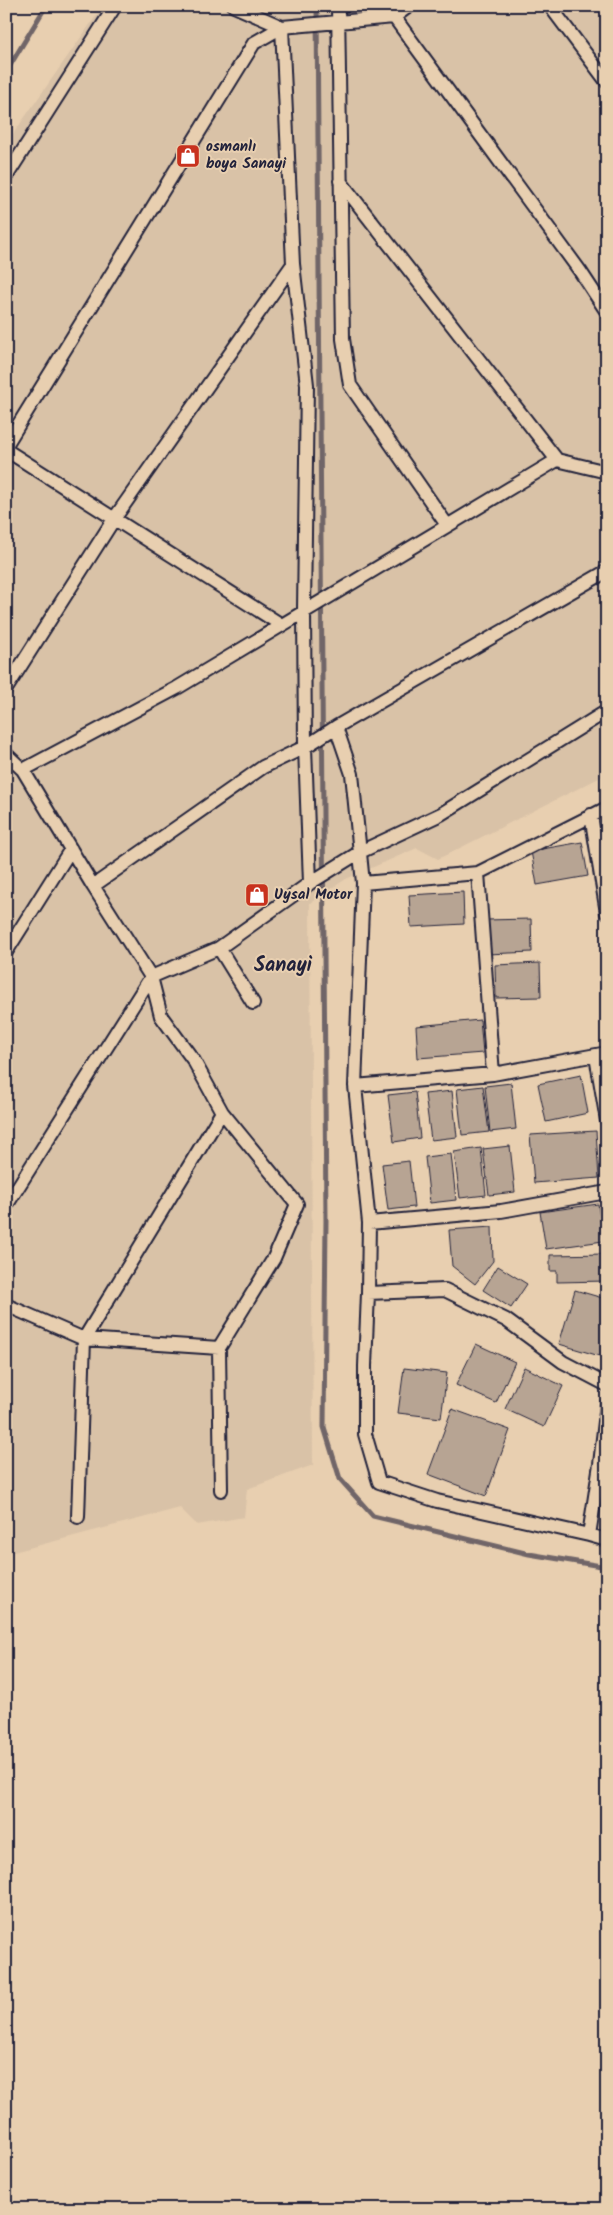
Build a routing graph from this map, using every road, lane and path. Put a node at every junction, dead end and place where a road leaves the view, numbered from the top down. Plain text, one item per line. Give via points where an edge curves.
1 (115, 6) edge
2 (234, 6) edge
3 (338, 6) edge
4 (409, 6) edge
5 (550, 6) edge
6 (394, 17) junction
7 (336, 22) junction
8 (285, 27) junction
9 (607, 82) edge
10 (6, 176) edge
11 (340, 181) junction
12 (293, 264) junction
13 (607, 312) edge
14 (6, 445) edge
15 (6, 450) edge
16 (557, 460) junction
17 (607, 472) edge
18 (114, 519) junction
19 (447, 525) junction
20 (607, 572) edge
21 (305, 609) junction
22 (280, 624) junction
23 (6, 689) edge
24 (607, 711) edge
25 (334, 728) junction
26 (306, 746) junction
27 (6, 754) edge
28 (23, 770) junction
29 (607, 808) edge
30 (591, 815) junction
31 (71, 849) junction
32 (358, 853) junction
33 (478, 873) junction
34 (312, 882) junction
35 (363, 883) junction
36 (93, 886) junction
37 (607, 913) edge
38 (220, 948) junction
39 (6, 952) edge
40 (151, 977) junction
41 (253, 1003) dead end
42 (602, 1054) edge
43 (493, 1074) junction
44 (355, 1086) junction
45 (222, 1112) junction
46 (607, 1121) edge
47 (607, 1192) edge
48 (6, 1206) edge
49 (369, 1223) junction
50 (368, 1293) junction
51 (6, 1305) edge
52 (84, 1339) junction
53 (219, 1348) junction
54 (607, 1384) edge
55 (607, 1404) edge
56 (604, 1464) edge
57 (221, 1490) dead end
58 (78, 1517) dead end
59 (589, 1535) junction
60 (607, 1540) edge

1 - 10 street
2 - 8 street
3 - 7 street
4 - 6 street
5 - 9 street
6 - 7 street
6 - 13 street
7 - 8 street
7 - 11 street
8 - 12 street
8 - 14 street via 254,43
11 - 16 street
11 - 19 street via 343,339 350,385
12 - 18 street
12 - 21 street via 307,385
15 - 18 street
16 - 17 street
16 - 19 street
18 - 22 street
18 - 23 street
19 - 21 street
20 - 25 street
21 - 22 street
21 - 26 street
22 - 28 street via 177,688
24 - 32 street via 442,814
25 - 26 street
25 - 32 street via 352,774
26 - 34 street
26 - 36 street via 263,767
27 - 28 street
28 - 31 street
29 - 30 street
30 - 33 street
30 - 37 street
31 - 36 street
31 - 39 street
32 - 34 street
32 - 35 street
33 - 35 street
33 - 43 street
34 - 38 street
35 - 44 street
36 - 40 street
38 - 40 street
38 - 41 street
40 - 45 street via 161,1016 194,1061
40 - 48 street
42 - 43 street
42 - 46 street
43 - 44 street
44 - 49 street
45 - 52 street
45 - 53 street via 297,1204 274,1258
47 - 49 street via 501,1211
49 - 50 street
50 - 54 street via 445,1290 506,1320 563,1362
50 - 59 street via 365,1434 379,1482 438,1501
51 - 52 street
52 - 53 street
52 - 58 street
53 - 57 street
55 - 56 street
56 - 59 street
59 - 60 street

